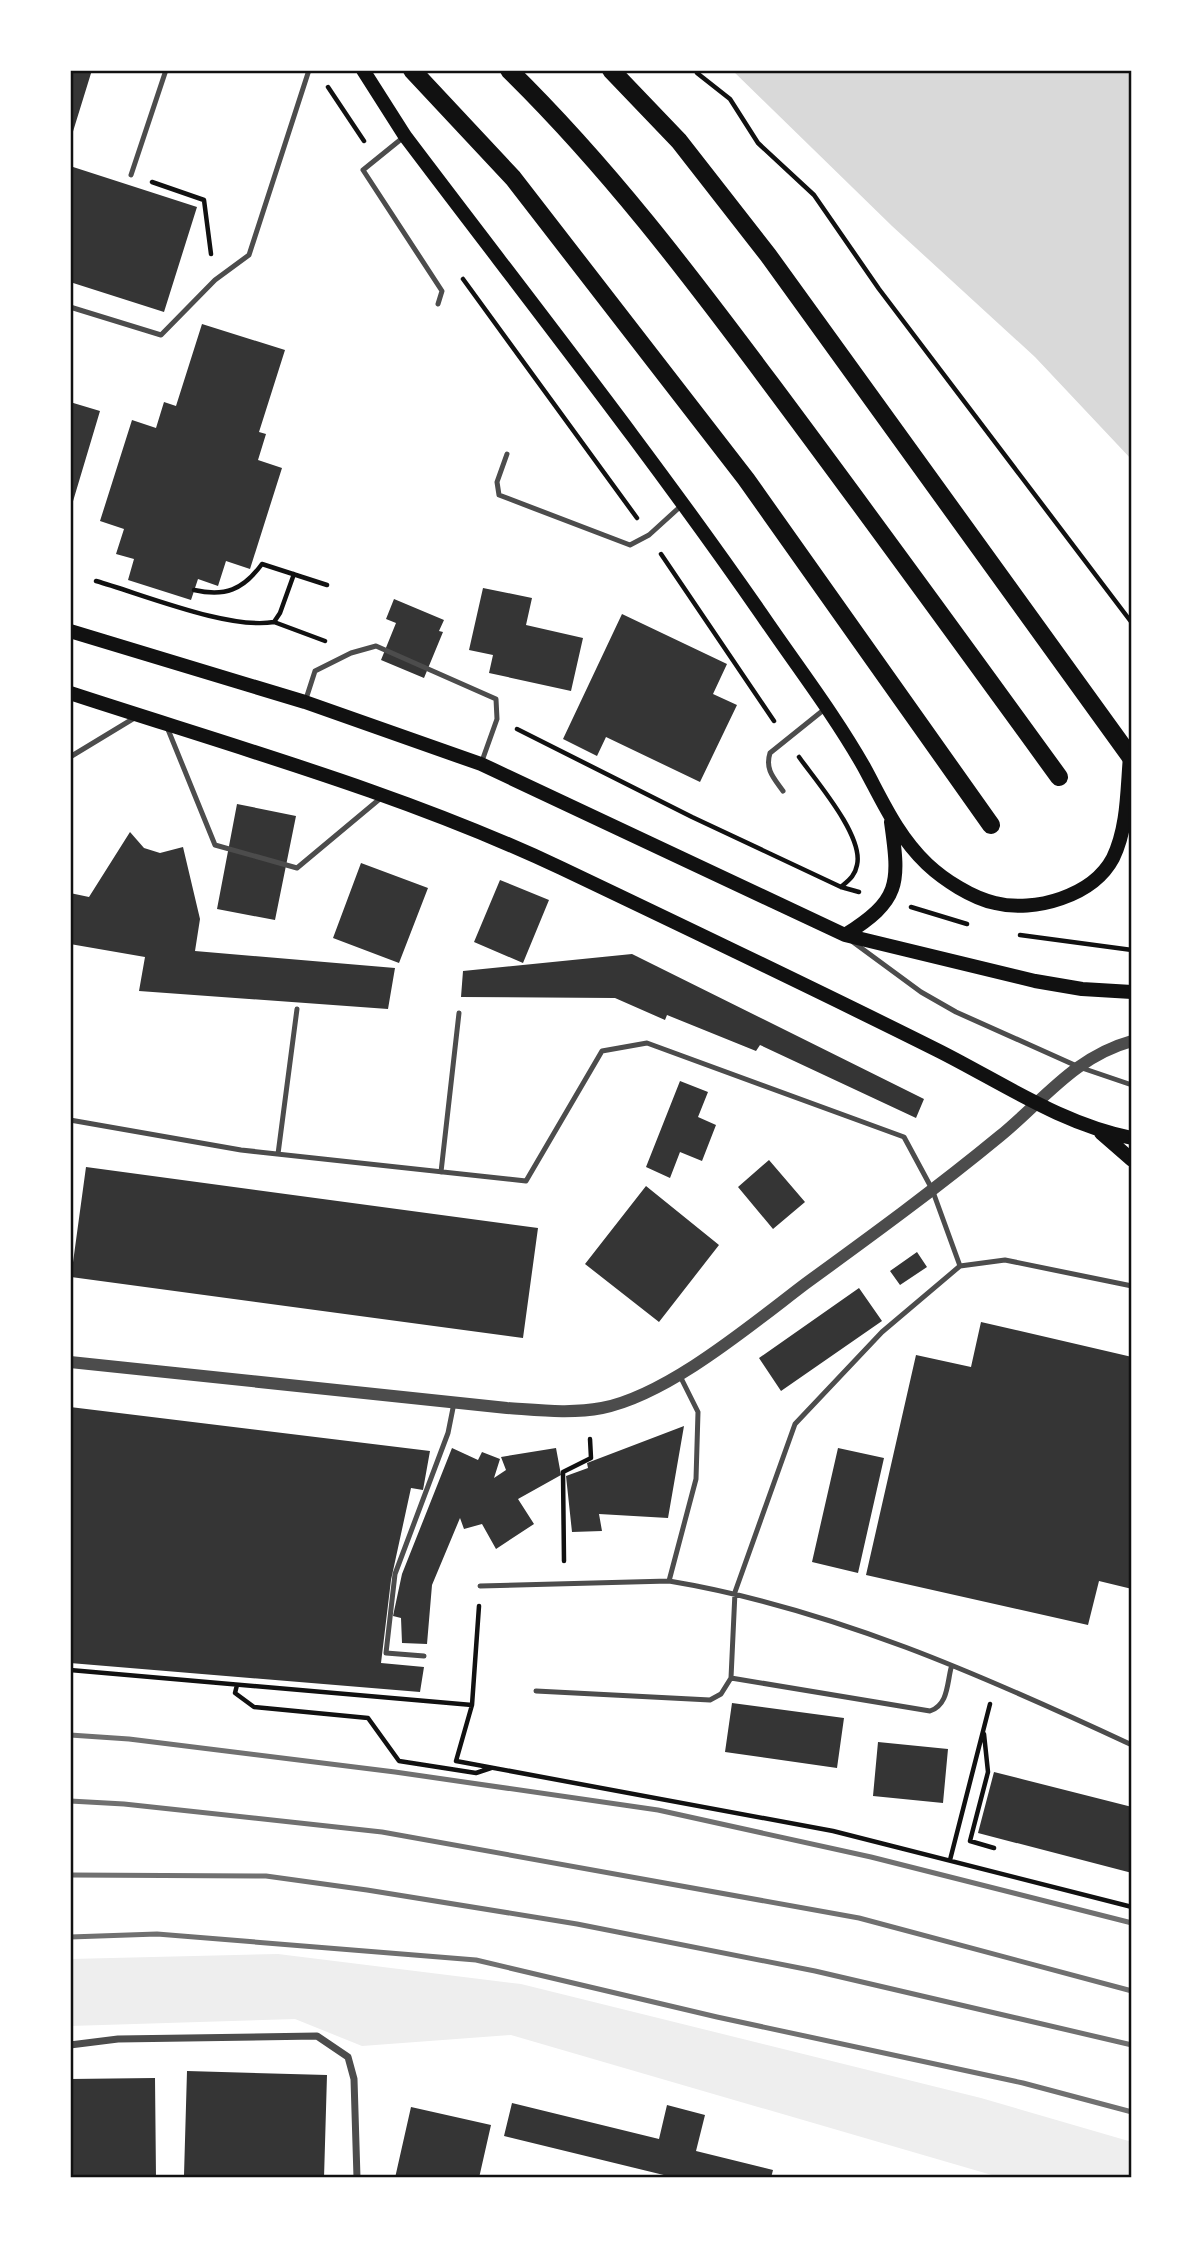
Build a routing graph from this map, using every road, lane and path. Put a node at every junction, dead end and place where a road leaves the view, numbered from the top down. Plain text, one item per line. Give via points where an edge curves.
1 (166, 70) edge
2 (309, 70) edge
3 (363, 70) edge
4 (412, 70) edge
5 (509, 70) edge
6 (611, 70) edge
7 (697, 73) dead end
8 (324, 81) dead end
9 (405, 136) junction
10 (378, 160) junction
11 (131, 175) joint
12 (458, 272) dead end
13 (215, 280) junction
14 (438, 304) dead end
15 (70, 307) edge
16 (507, 454) dead end
17 (682, 505) junction
18 (649, 535) junction
19 (294, 574) junction
20 (96, 581) dead end
21 (327, 585) dead end
22 (194, 590) dead end
23 (274, 622) junction
24 (1132, 623) edge
25 (70, 631) edge
26 (351, 653) junction
27 (70, 693) edge
28 (305, 702) junction
29 (826, 708) junction
30 (138, 715) junction
31 (497, 719) junction
32 (166, 724) junction
33 (787, 740) junction
34 (70, 757) edge
35 (1131, 758) edge
36 (481, 764) junction
37 (1059, 778) dead end
38 (783, 790) dead end
39 (384, 796) junction
40 (891, 821) junction
41 (990, 825) dead end
42 (841, 887) junction
43 (889, 900) junction
44 (845, 935) junction
45 (1071, 944) dead end
46 (1132, 950) edge
47 (1132, 992) edge
48 (297, 1009) dead end
49 (459, 1013) dead end
50 (1132, 1041) edge
51 (1079, 1067) junction
52 (1132, 1085) edge
53 (1034, 1102) junction
54 (70, 1120) edge
55 (1100, 1132) junction
56 (1132, 1138) edge
57 (278, 1154) junction
58 (1132, 1160) edge
59 (441, 1172) junction
60 (932, 1189) junction
61 (960, 1266) junction
62 (1132, 1286) edge
63 (70, 1362) edge
64 (679, 1373) junction
65 (454, 1403) junction
66 (590, 1439) dead end
67 (669, 1581) junction
68 (565, 1583) junction
69 (480, 1586) joint
70 (735, 1592) junction
71 (424, 1656) dead end
72 (951, 1668) junction
73 (70, 1670) edge
74 (731, 1678) junction
75 (237, 1685) junction
76 (995, 1686) junction
77 (536, 1691) dead end
78 (472, 1705) junction
79 (983, 1730) junction
80 (1132, 1745) edge
81 (492, 1768) junction
82 (994, 1848) dead end
83 (950, 1860) junction
84 (1132, 1907) edge
85 (70, 2045) edge
86 (357, 2178) edge

1 - 11 lane
2 - 13 lane via 249,255
3 - 9 main road
4 - 41 main road via 513,178 746,479
5 - 37 main road via 656,231
6 - 35 main road via 679,141 768,255
7 - 24 path via 730,99 758,143 814,195 879,289
8 - 10 path
9 - 10 lane
9 - 17 main road
10 - 14 lane via 363,170 442,291
11 - 13 path via 204,200
12 - 18 path
13 - 15 lane via 161,335
16 - 18 lane via 497,482 499,495 630,545
17 - 18 lane
17 - 29 main road
18 - 33 path
19 - 21 path
19 - 22 path via 262,564 238,589 225,593
19 - 23 path
20 - 23 path via 233,621
23 - 26 path
25 - 28 main road
26 - 28 lane via 315,671
26 - 31 lane via 376,646 484,694 495,699
27 - 30 main road
28 - 36 main road
29 - 33 lane
29 - 40 main road via 864,767
30 - 32 main road
30 - 34 lane
31 - 36 lane
31 - 42 path
32 - 39 main road
32 - 39 lane via 215,845 249,857 296,868
33 - 38 lane via 770,752 767,763
33 - 42 path via 852,835 858,863
35 - 40 main road via 1125,821 1112,858 1098,876 1075,892 1030,906 994,903 962,889 927,864
36 - 44 main road
39 - 53 main road via 557,866
40 - 43 main road via 896,857
42 - 43 path
43 - 44 main road
44 - 47 main road via 1035,981
44 - 51 lane via 921,992 956,1012
45 - 46 path
48 - 57 lane
49 - 59 lane
50 - 51 street
51 - 52 lane
51 - 53 street
53 - 55 main road
53 - 60 street
54 - 57 lane
55 - 56 main road
55 - 58 main road
57 - 59 lane
59 - 60 lane via 526,1181 602,1051 647,1043 896,1132 911,1145
60 - 61 lane
60 - 64 street
61 - 62 lane via 1005,1260
61 - 70 lane via 882,1332 795,1424
63 - 65 street
64 - 65 street via 651,1390 602,1408 541,1411
64 - 67 lane via 698,1412 696,1479
65 - 71 lane via 448,1433 395,1574 386,1653
66 - 68 path via 591,1458 563,1472
67 - 68 lane
67 - 70 lane
68 - 69 lane
69 - 78 path
70 - 72 lane via 839,1622
70 - 74 lane
72 - 74 lane via 943,1702 930,1711
72 - 76 lane
73 - 75 path
74 - 77 lane via 721,1693 710,1699
75 - 78 path
75 - 81 path via 235,1693 254,1706 368,1718 399,1762 476,1773
76 - 79 path
76 - 80 lane
78 - 81 path via 456,1761
79 - 82 path via 988,1772 970,1841
79 - 83 path
81 - 83 path via 833,1831
83 - 84 path
85 - 86 street via 118,2039 317,2036 348,2057 354,2079

